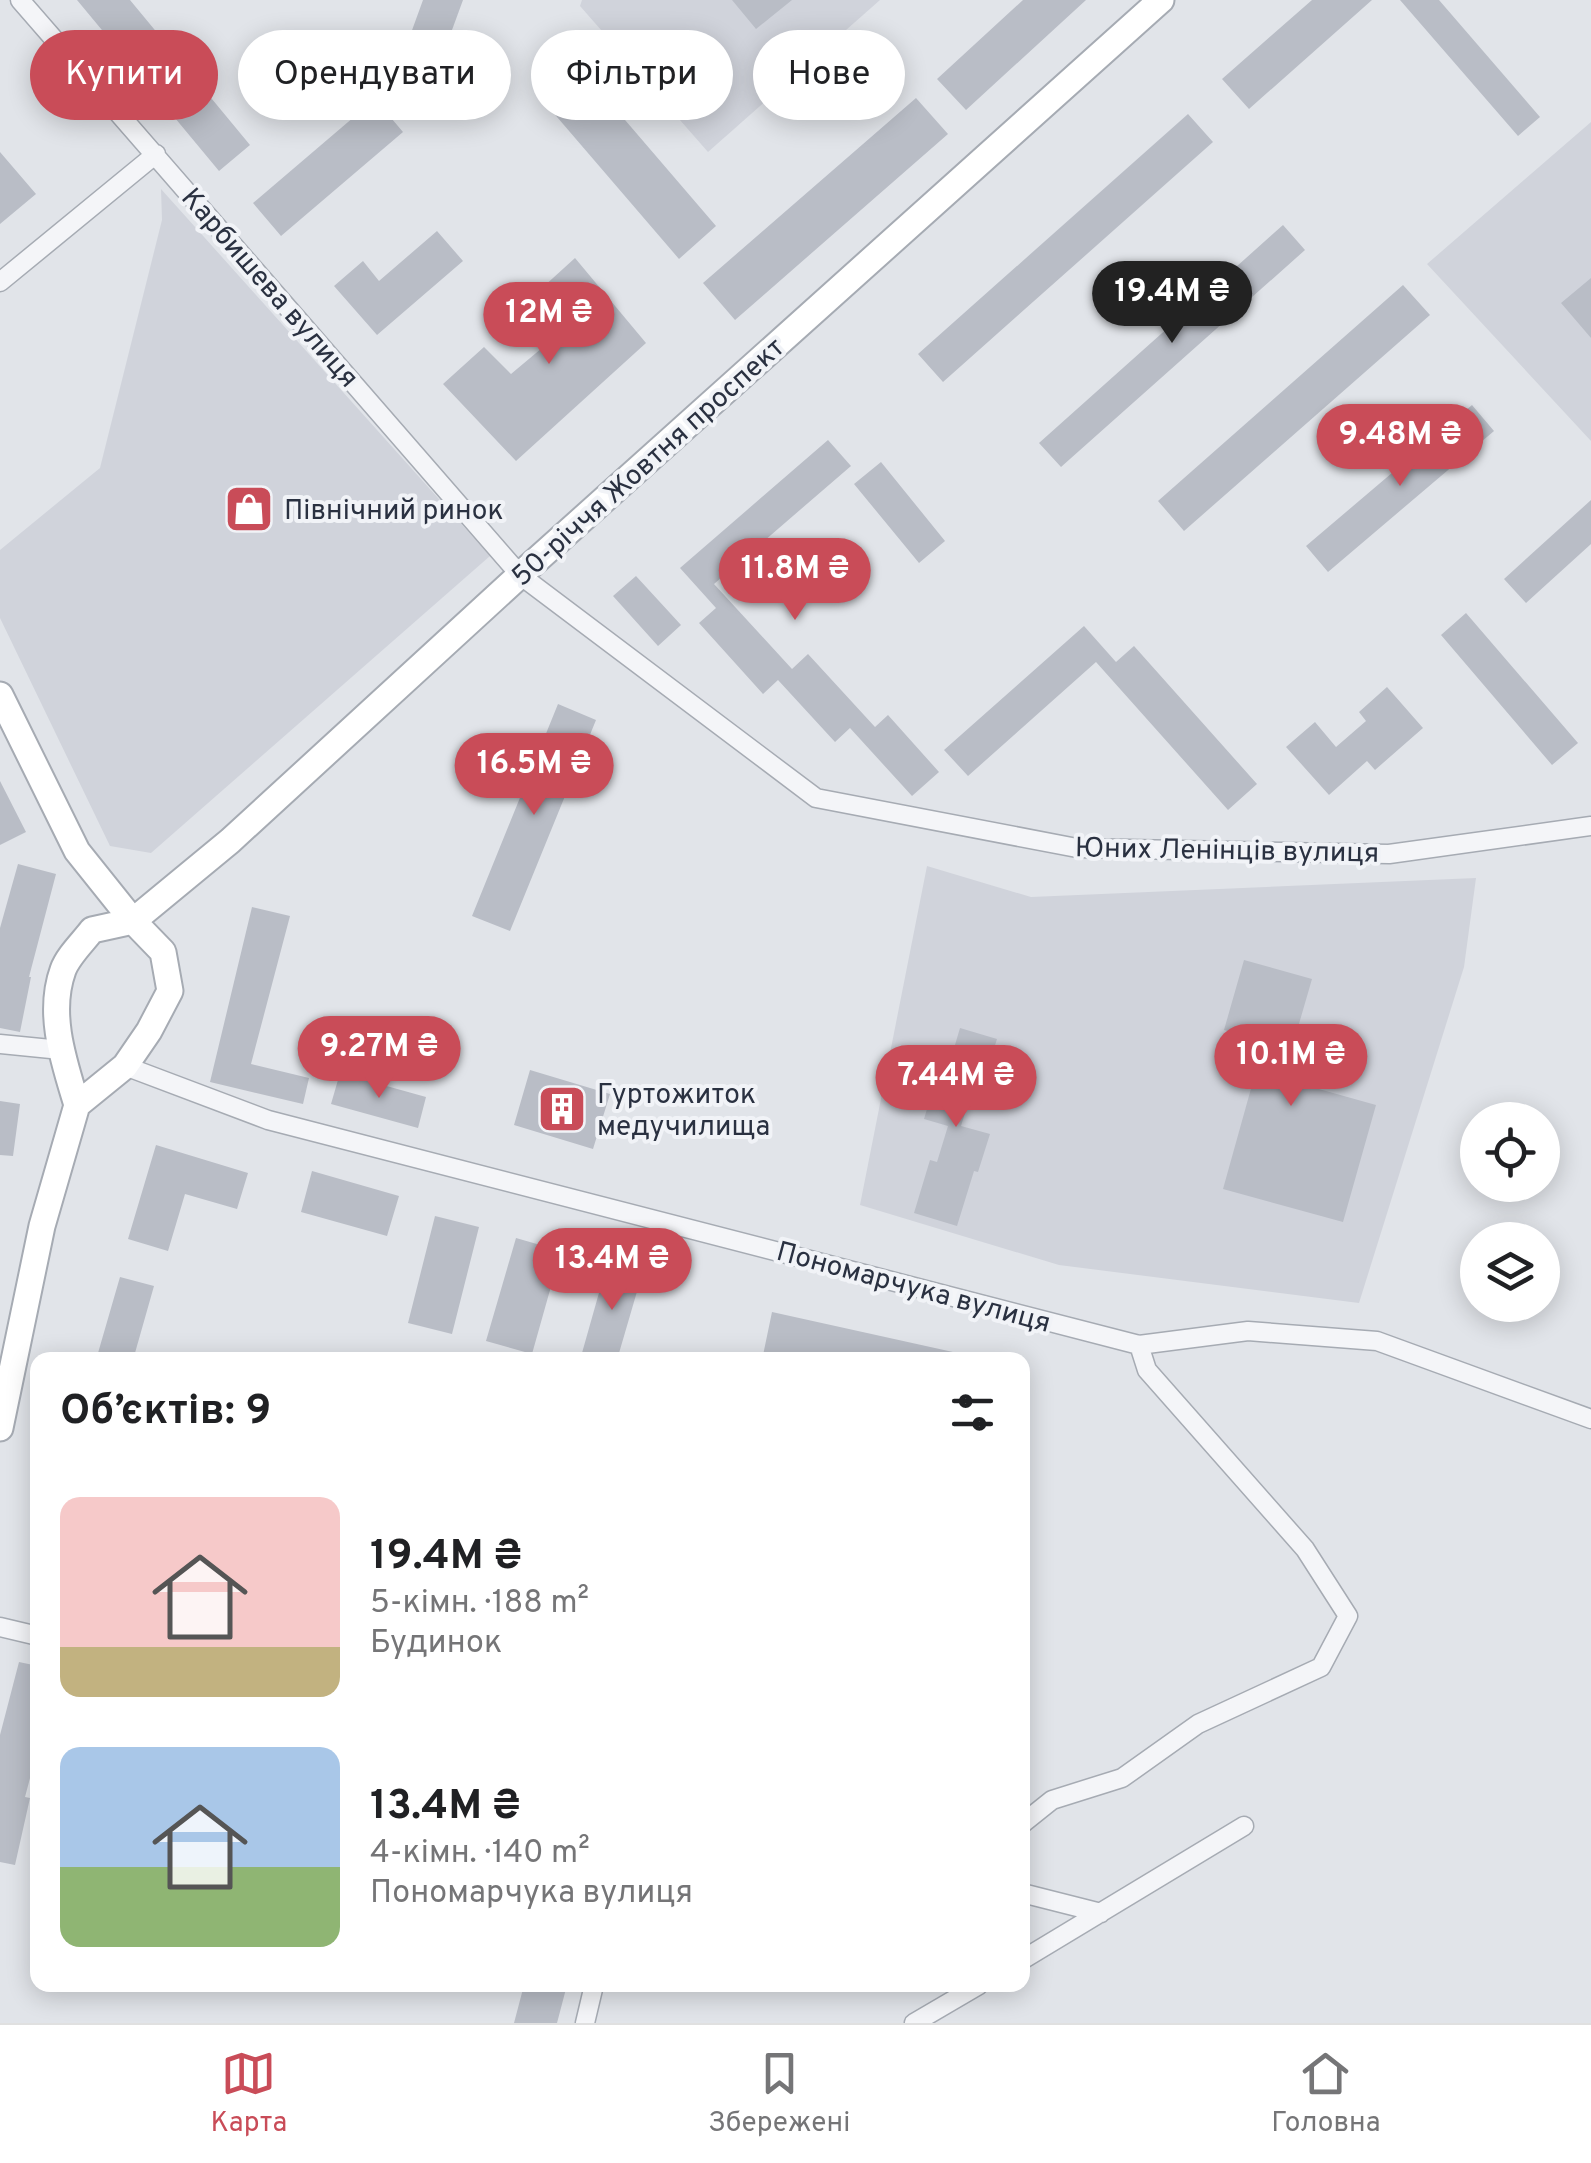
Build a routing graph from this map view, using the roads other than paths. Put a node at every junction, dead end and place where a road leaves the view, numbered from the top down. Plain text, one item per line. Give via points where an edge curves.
1 (20, 0) edge
2 (1161, 0) edge
3 (156, 154) junction
4 (0, 282) edge
5 (520, 575) junction
6 (0, 695) edge
7 (1591, 826) edge
8 (133, 921) junction
9 (0, 1044) edge
10 (61, 1050) junction
11 (125, 1066) junction
12 (77, 1104) junction
13 (1139, 1345) junction
14 (1591, 1419) edge
15 (0, 1428) edge
16 (0, 1626) edge
17 (30, 1634) edge
18 (1030, 1818) edge
19 (1244, 1826) dead end
20 (1030, 1895) edge
21 (1101, 1913) junction
22 (1030, 1955) edge
23 (592, 1992) edge
24 (967, 1992) edge
25 (585, 2023) edge
26 (914, 2023) edge

1 - 3 street, Карбишева вулиця
2 - 5 street, 50-річчя Жовтня проспект
3 - 4 street
3 - 5 street, Карбишева вулиця
5 - 7 street, Юних Ленінців вулиця via 816,798 1076,848 1389,854
5 - 8 street, 50-річчя Жовтня проспект via 230,841
6 - 8 street via 77,851
8 - 10 street via 92,930 64,968 57,1014
8 - 11 street via 163,952 170,990
9 - 10 street
10 - 12 street
11 - 12 street
11 - 13 street, Пономарчука вулиця via 268,1120
12 - 15 street via 42,1226
13 - 14 street, Пономарчука вулиця via 1248,1331 1377,1341
13 - 18 street via 1147,1370 1305,1549 1348,1616 1321,1667 1198,1724 1122,1778 1052,1800
16 - 17 street
19 - 21 street
20 - 21 street
21 - 22 street
23 - 25 street
24 - 26 street

